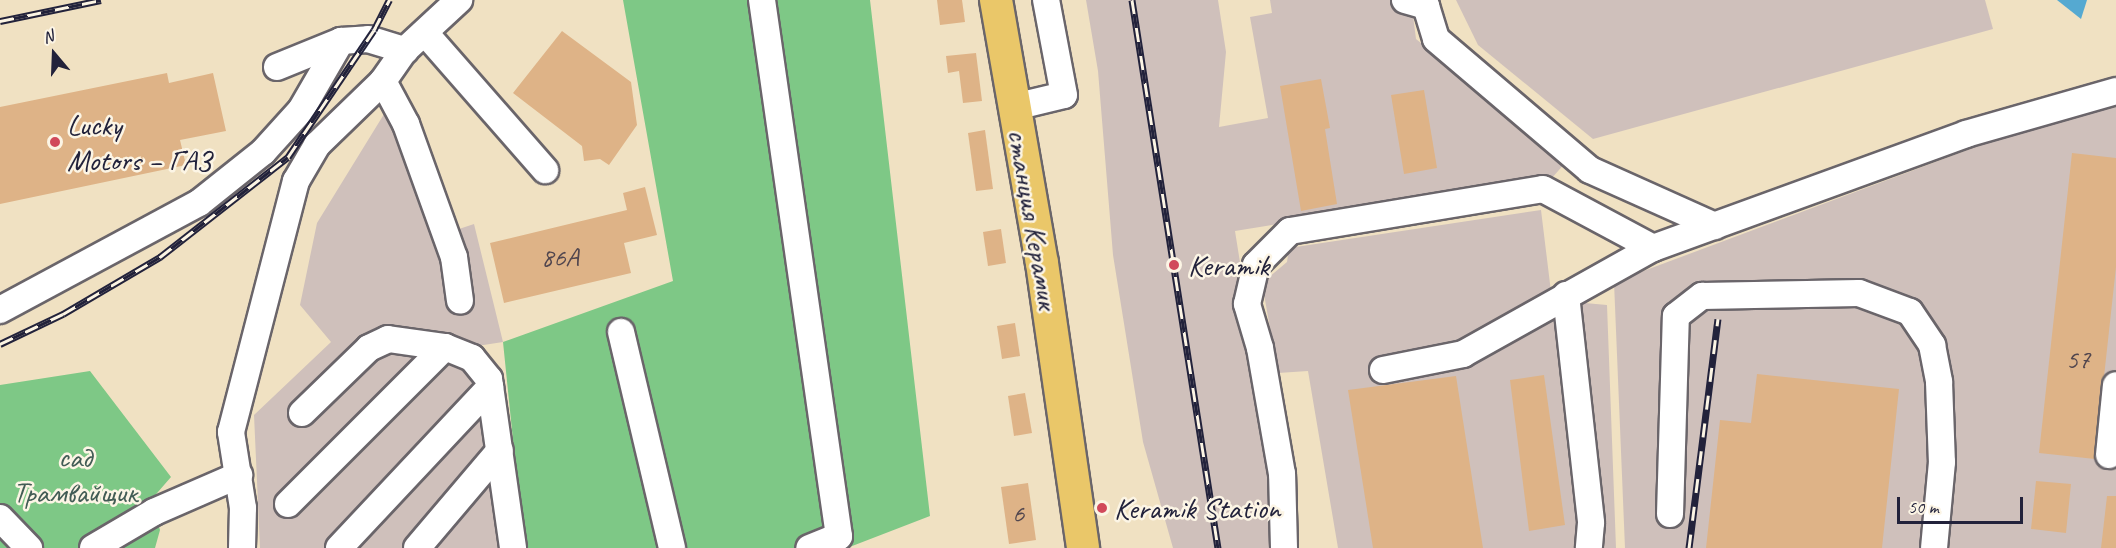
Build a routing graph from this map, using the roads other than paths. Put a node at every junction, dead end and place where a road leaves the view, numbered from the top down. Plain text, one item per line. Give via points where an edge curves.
1 (459, 0) edge
2 (762, 0) edge
3 (996, 0) edge
4 (1046, 0) edge
5 (1405, 0) edge
6 (426, 34) junction
7 (341, 41) junction
8 (405, 50) junction
9 (277, 67) dead end
10 (383, 81) junction
11 (2116, 91) edge
12 (1014, 107) junction
13 (545, 170) dead end
14 (1715, 226) junction
15 (1653, 248) junction
16 (1566, 295) junction
17 (460, 301) dead end
18 (0, 310) edge
19 (621, 332) dead end
20 (445, 347) junction
21 (1383, 370) dead end
22 (2116, 385) edge
23 (490, 387) junction
24 (302, 413) dead end
25 (500, 450) junction
26 (2109, 455) dead end
27 (239, 475) junction
28 (288, 504) dead end
29 (1670, 514) dead end
30 (0, 518) edge
31 (509, 545) edge
32 (29, 548) edge
33 (93, 548) edge
34 (242, 548) edge
35 (339, 548) edge
36 (417, 548) edge
37 (672, 548) edge
38 (809, 548) edge
39 (1083, 548) edge
40 (1284, 548) edge
41 (1589, 548) edge
42 (1934, 548) edge

1 - 6 street
2 - 38 street via 838,536
3 - 12 main road, станция Керамик
4 - 12 street via 1064,95
5 - 14 street via 1426,6 1436,39 1590,170
6 - 8 street
6 - 13 street
7 - 8 street via 368,39
7 - 9 street
7 - 18 street via 301,110 263,152 208,196
8 - 10 street
10 - 17 street via 406,124 454,257
10 - 27 street via 317,145 297,181 235,411 231,432
11 - 14 street via 1966,134
12 - 39 main road, станция Керамик
14 - 15 street
15 - 16 street
15 - 40 street via 1543,189 1290,231 1256,265 1248,304 1260,348 1282,474
16 - 21 street via 1463,354
16 - 41 street via 1592,523
19 - 37 street
20 - 23 street via 472,358 489,379
20 - 24 street via 388,339 369,348
20 - 28 street
22 - 26 street
23 - 25 street
23 - 35 street
25 - 31 street
25 - 36 street
27 - 33 street via 154,512
27 - 34 street
29 - 42 street via 1676,316 1702,296 1859,293 1910,312 1932,345 1939,382 1942,462
30 - 32 street

